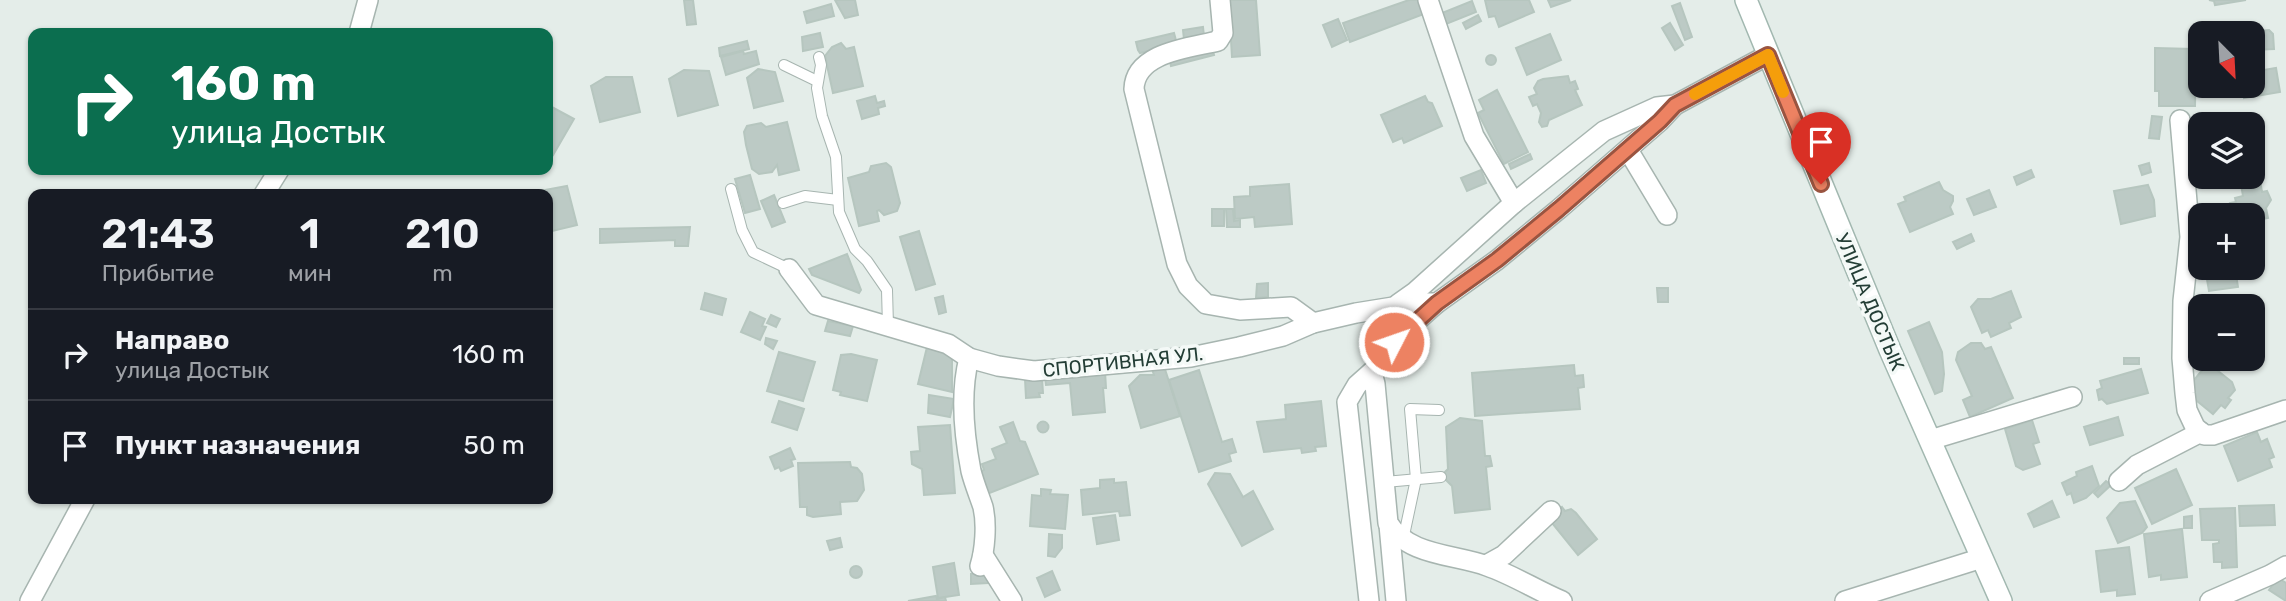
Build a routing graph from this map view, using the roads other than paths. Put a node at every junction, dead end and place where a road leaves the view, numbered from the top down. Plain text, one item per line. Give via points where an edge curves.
1 (368, 0) edge
2 (1220, 0) edge
3 (1429, 0) edge
4 (1746, 0) edge
5 (360, 28) edge
6 (1768, 55) junction
7 (819, 57) dead end
8 (783, 65) dead end
9 (817, 80) junction
10 (1675, 105) junction
11 (2180, 120) dead end
12 (1628, 150) junction
13 (731, 188) dead end
14 (838, 200) junction
15 (783, 203) dead end
16 (1514, 203) junction
17 (1667, 215) dead end
18 (789, 269) joint
19 (1437, 303) junction
20 (1396, 306) junction
21 (1313, 323) junction
22 (888, 326) junction
23 (969, 358) junction
24 (1373, 370) junction
25 (2072, 397) dead end
26 (1439, 410) dead end
27 (2286, 410) edge
28 (2201, 432) junction
29 (1930, 440) junction
30 (1441, 477) dead end
31 (1416, 479) junction
32 (2119, 481) dead end
33 (1385, 482) junction
34 (82, 504) edge
35 (1551, 511) dead end
36 (1388, 523) junction
37 (1403, 540) junction
38 (1982, 558) junction
39 (1486, 565) junction
40 (2286, 566) edge
41 (30, 601) edge
42 (1012, 601) edge
43 (1369, 601) edge
44 (1396, 601) edge
45 (1562, 601) edge
46 (1845, 601) edge
47 (2001, 601) edge
48 (2210, 601) edge

1 - 5 street
2 - 21 street via 1223,33 1218,41 1154,59 1134,80 1177,264 1188,286 1206,304 1240,310 1291,307
3 - 16 street via 1474,136
4 - 6 main road, УЛИЦА ДОСТЫК
6 - 10 street
6 - 29 main road, УЛИЦА ДОСТЫК
7 - 9 lane
8 - 9 lane
9 - 14 lane via 821,116 836,157
10 - 12 street
10 - 16 street via 1657,107 1604,131
11 - 28 street via 2190,237 2182,358 2187,410
12 - 17 street
12 - 19 street via 1508,251
13 - 18 lane via 753,252
14 - 15 lane via 805,196
14 - 22 lane via 855,249 887,290
16 - 20 street
18 - 22 street, СПОРТИВНАЯ УЛ. via 816,305
19 - 20 street, СПОРТИВНАЯ УЛ.
19 - 24 street via 1394,342
20 - 21 street, СПОРТИВНАЯ УЛ.
21 - 23 street, СПОРТИВНАЯ УЛ. via 1283,336 1203,355 1095,367 1034,371
22 - 23 street, СПОРТИВНАЯ УЛ. via 947,344
23 - 42 street via 963,399 971,469 984,509 982,560
24 - 33 street
24 - 43 street via 1347,402
25 - 29 street
26 - 31 lane via 1410,409
27 - 28 street via 2213,435
28 - 32 street via 2137,466
29 - 38 main road, УЛИЦА ДОСТЫК
30 - 31 lane
31 - 33 lane
31 - 37 lane
33 - 36 street
34 - 41 street
35 - 39 street via 1504,555
36 - 37 street
36 - 44 street
37 - 39 street
38 - 46 street
38 - 47 main road, УЛИЦА ДОСТЫК
39 - 45 street
40 - 48 street

